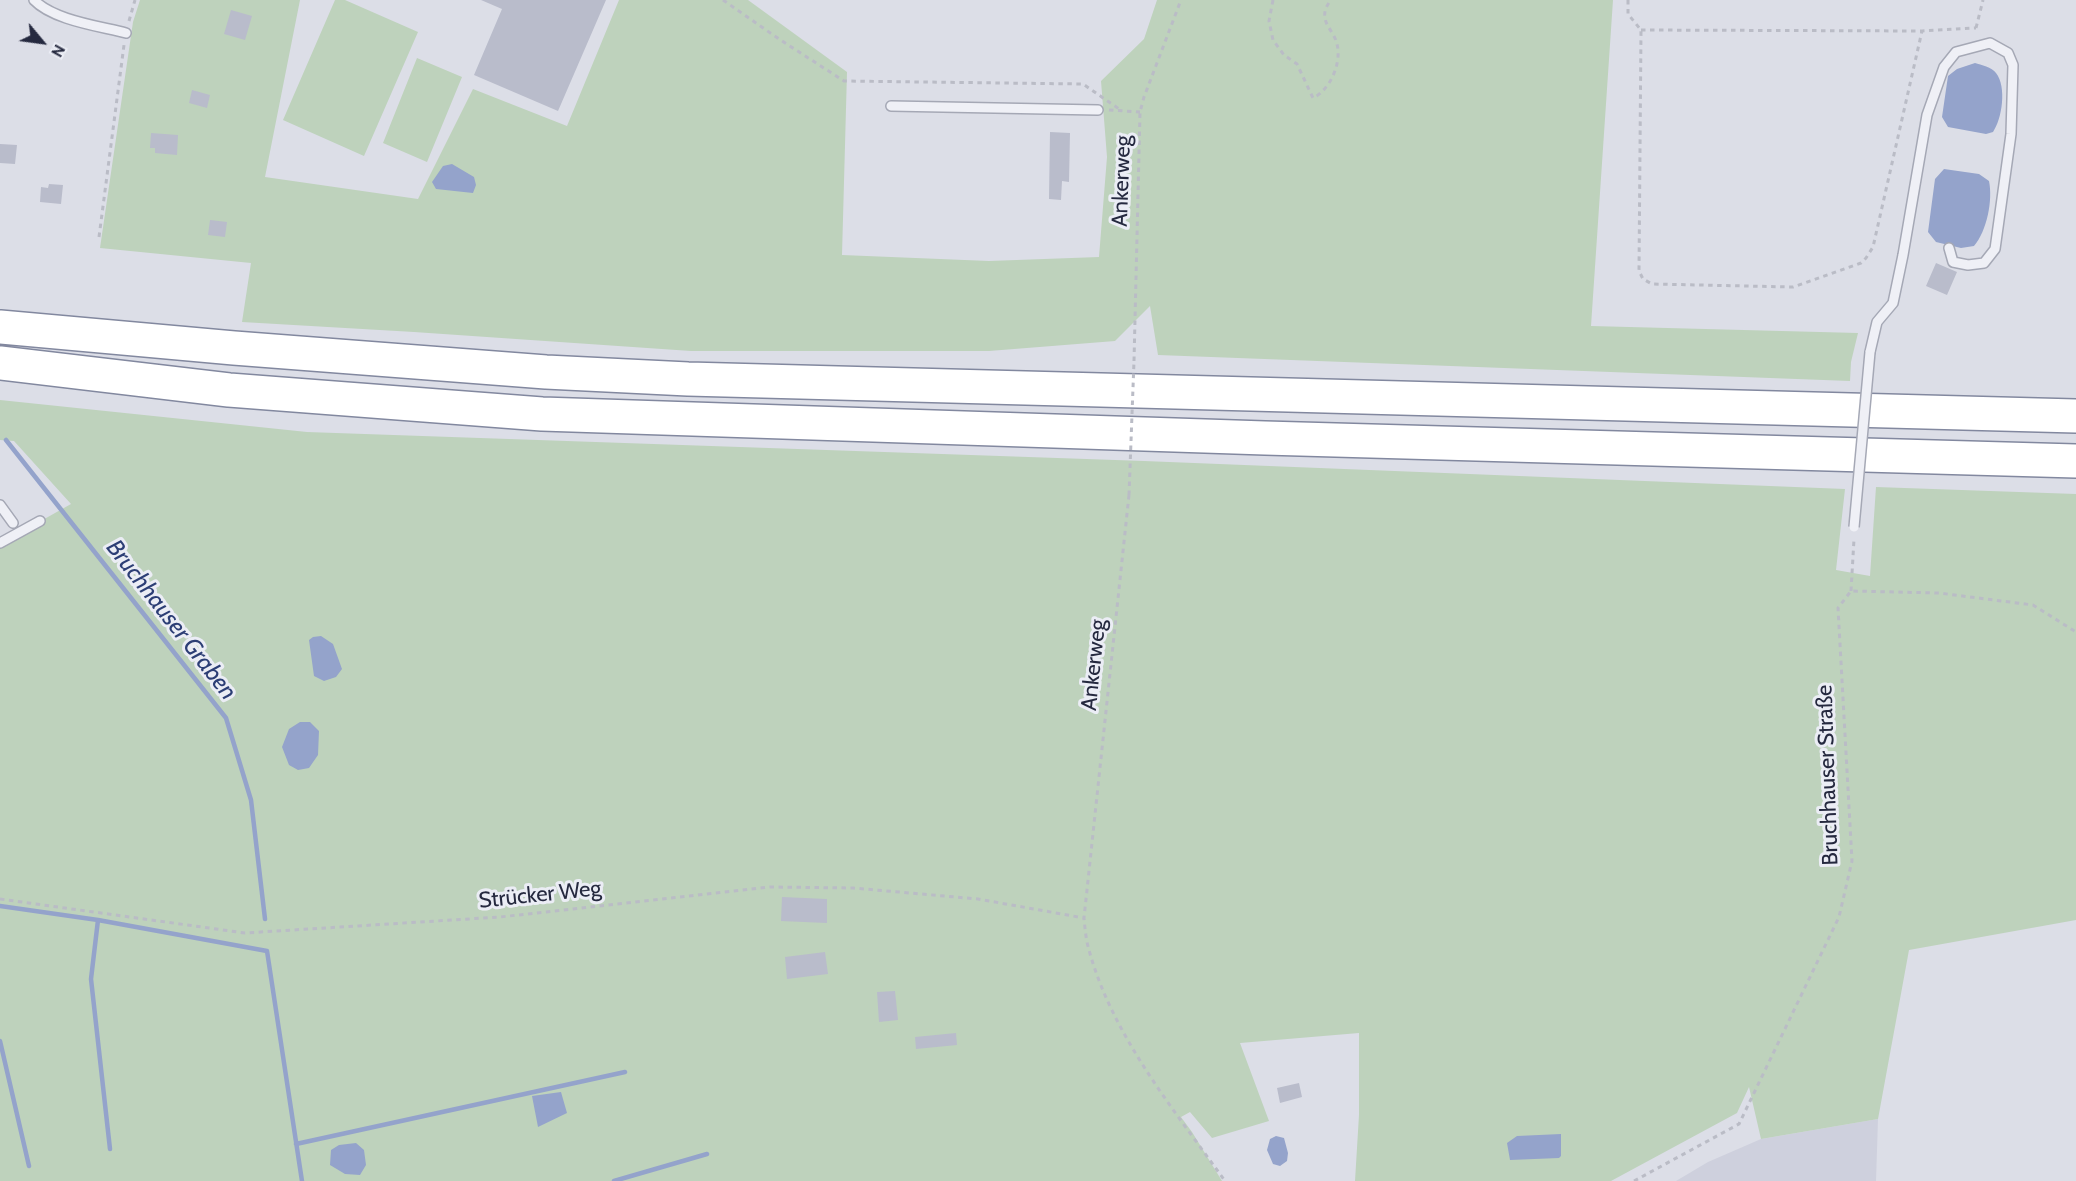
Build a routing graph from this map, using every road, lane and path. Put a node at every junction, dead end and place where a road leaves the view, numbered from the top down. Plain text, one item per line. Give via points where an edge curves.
1 (34, 0) edge
2 (135, 0) edge
3 (723, 0) edge
4 (1181, 0) edge
5 (1273, 0) edge
6 (1331, 0) edge
7 (1628, 0) edge
8 (1983, 0) edge
9 (1976, 28) junction
10 (1641, 30) junction
11 (1922, 31) junction
12 (126, 33) junction
13 (1972, 48) junction
14 (891, 106) dead end
15 (1098, 110) joint
16 (1122, 111) junction
17 (1140, 112) junction
18 (99, 237) dead end
19 (1949, 248) dead end
20 (0, 327) edge
21 (0, 363) edge
22 (2076, 416) edge
23 (2076, 460) edge
24 (0, 505) edge
25 (40, 521) dead end
26 (13, 523) dead end
27 (1854, 527) joint
28 (0, 543) edge
29 (1851, 591) junction
30 (2076, 632) edge
31 (0, 899) edge
32 (1084, 918) junction
33 (1225, 1181) edge
34 (1634, 1181) edge

1 - 12 lane via 45,9 74,20
2 - 12 path
3 - 16 path via 844,81 1083,84
4 - 17 path, Ankerweg
5 - 6 path via 1269,21 1273,40 1297,64 1313,98 1321,94 1335,74 1337,44 1325,12
7 - 10 path via 1628,14
8 - 9 path
9 - 11 path
9 - 13 path
10 - 11 path
10 - 11 path via 1640,275 1652,284 1793,287 1861,263 1870,253
12 - 18 path
13 - 19 lane via 1990,43 2011,59 2011,134 1995,249 1984,263 1968,265 1953,262
13 - 27 lane, bridge via 1956,52 1944,67 1927,115 1893,303 1877,322 1870,352
14 - 15 lane
15 - 16 path, Ankerweg
16 - 17 path, Ankerweg
17 - 32 path, Ankerweg, bridge via 1129,495
20 - 22 highway via 534,371 688,379
21 - 23 highway via 229,390 542,414
24 - 26 lane
25 - 28 lane
27 - 29 path
29 - 30 path via 1939,593 2033,605
29 - 34 path, Bruchhauser Straße via 1838,608 1852,861 1839,917 1739,1124
31 - 32 path, Strücker Weg via 244,933 500,917 770,886 854,888 978,899
32 - 33 path, Ankerweg via 1089,950 1110,1005 1139,1061

